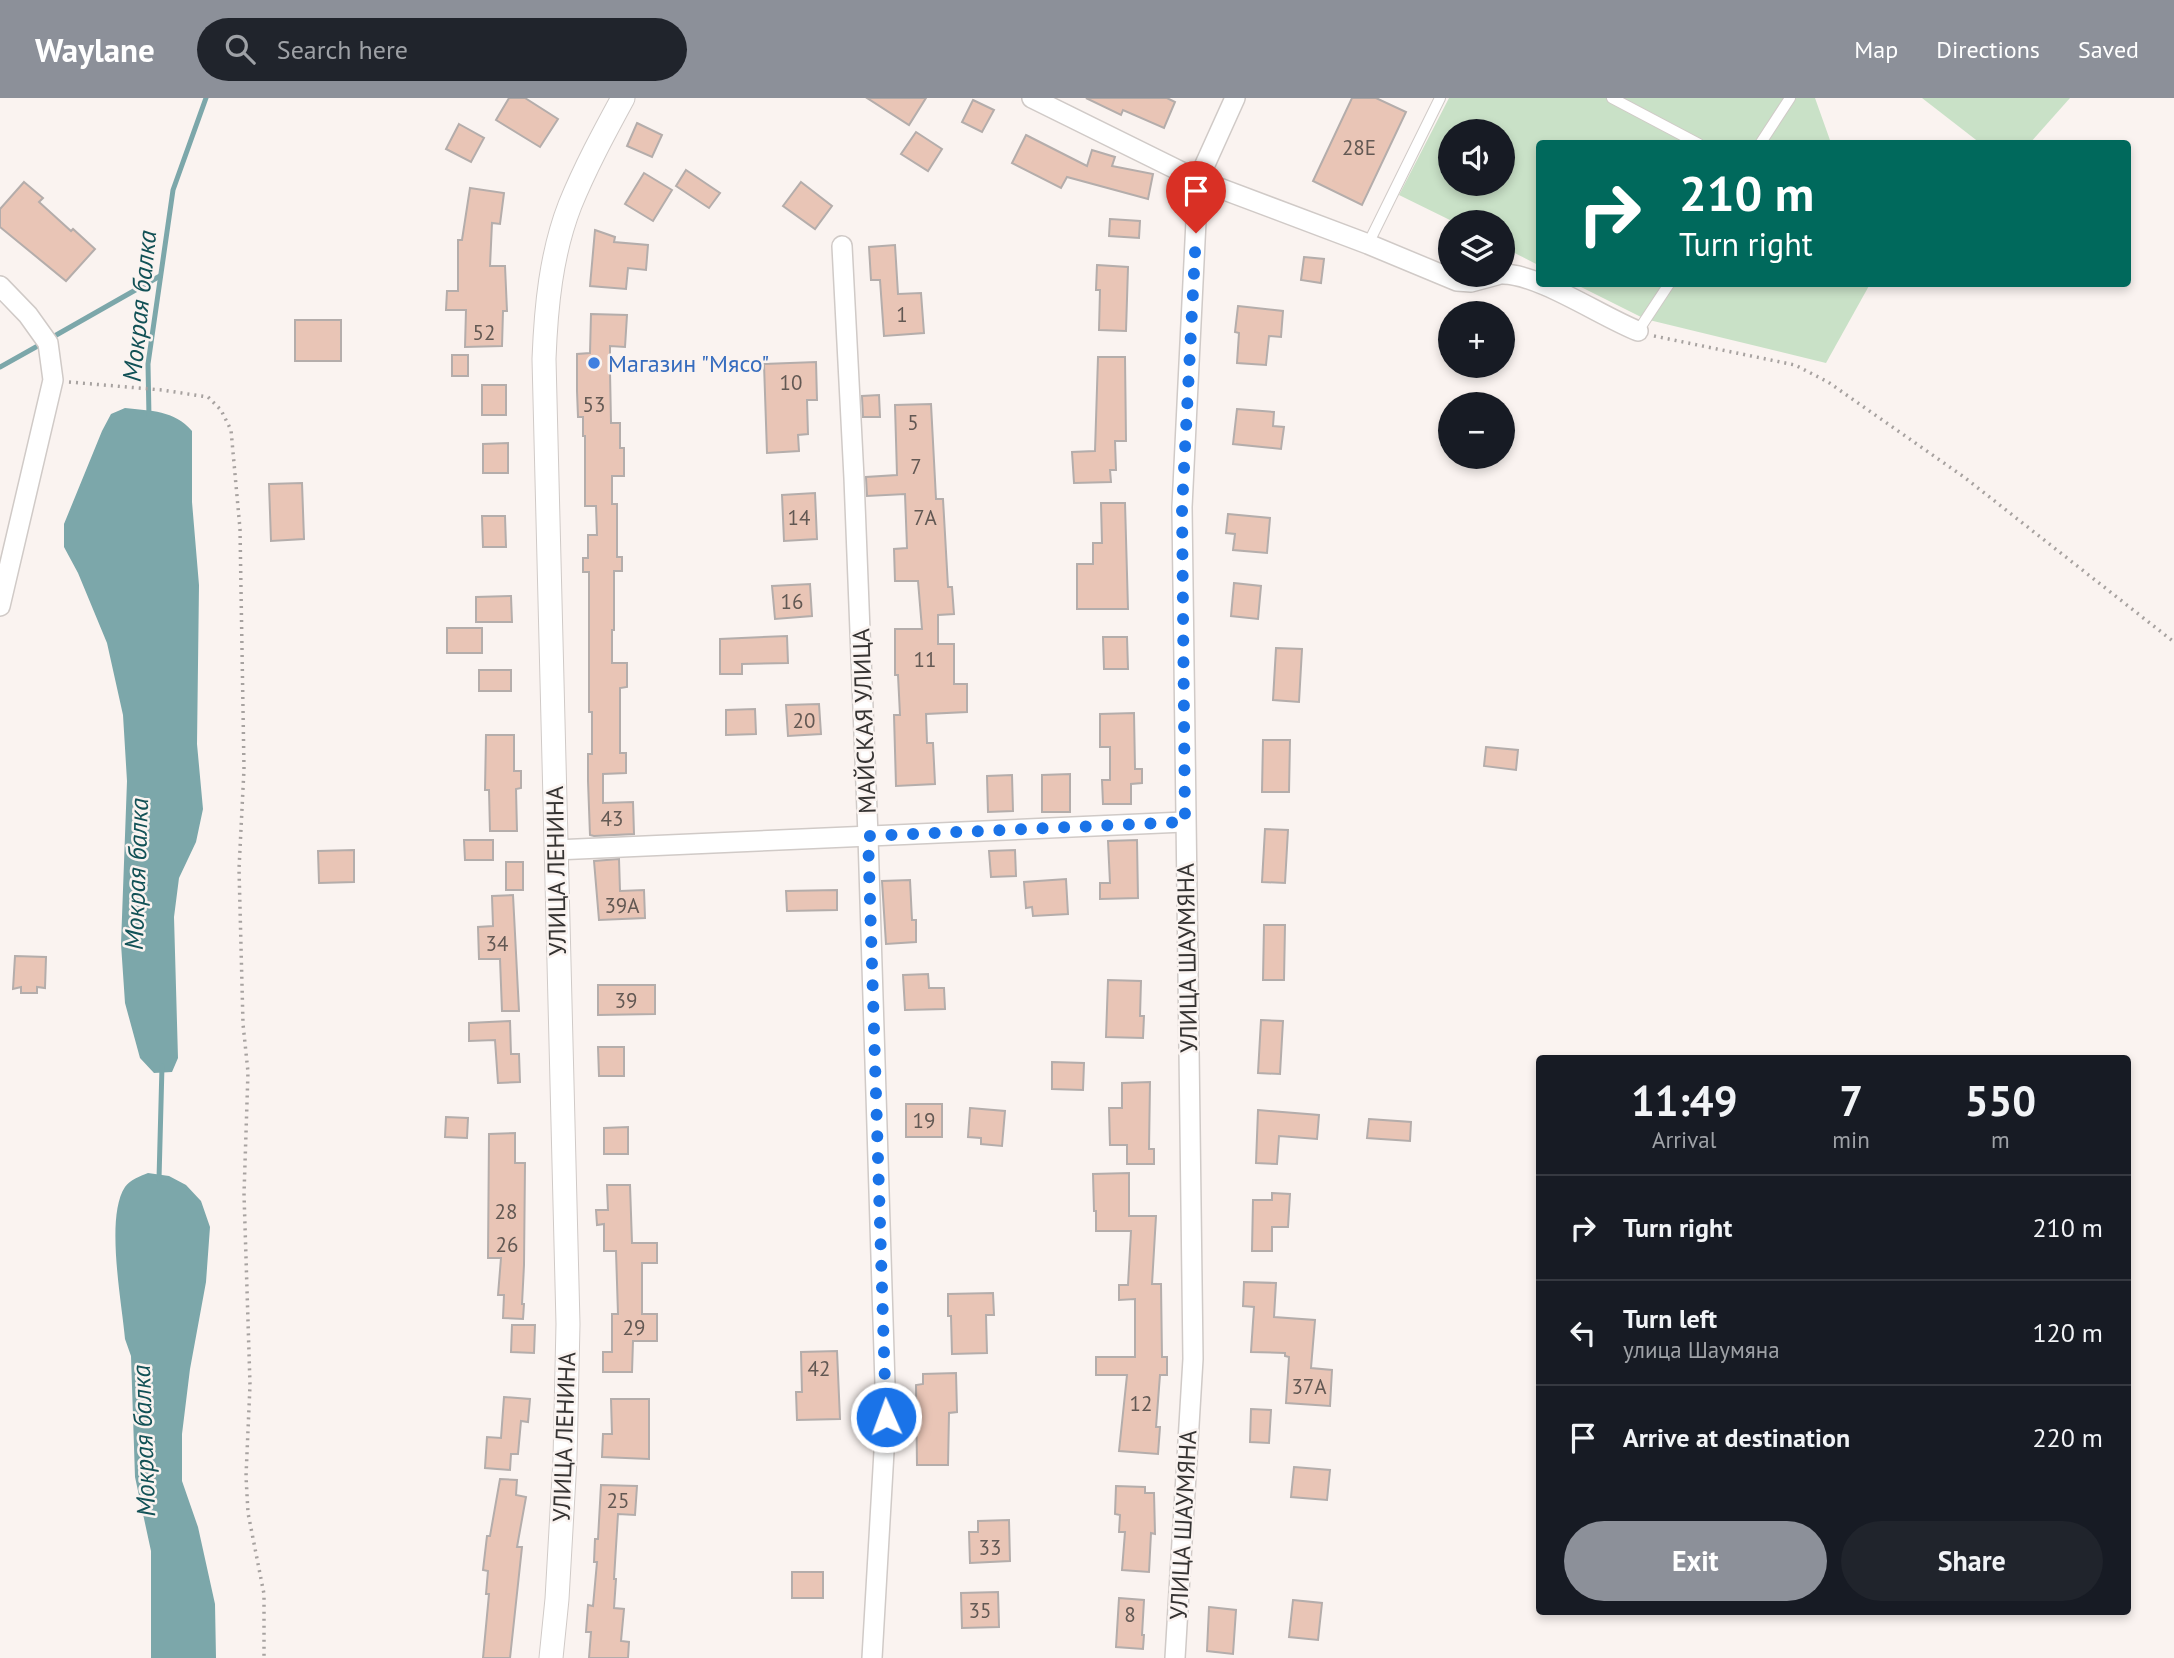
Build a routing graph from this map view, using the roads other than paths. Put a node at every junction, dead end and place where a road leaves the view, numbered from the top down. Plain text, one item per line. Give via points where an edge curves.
1 (622, 98) edge
2 (1032, 98) edge
3 (1234, 98) edge
4 (1440, 98) edge
5 (1612, 98) edge
6 (1790, 98) edge
7 (1691, 140) edge
8 (1763, 140) edge
9 (1198, 180) junction
10 (1368, 244) junction
11 (842, 246) dead end
12 (1438, 273) edge
13 (1515, 276) edge
14 (1536, 283) edge
15 (0, 286) edge
16 (1545, 287) edge
17 (1667, 287) edge
18 (1638, 331) joint
19 (0, 606) edge
20 (1185, 822) junction
21 (868, 836) junction
22 (555, 850) junction
23 (551, 1658) edge
24 (872, 1658) edge
25 (1175, 1658) edge

1 - 22 street, УЛИЦА ЛЕНИНА via 569,207 545,321
2 - 9 street
3 - 9 street, УЛИЦА ШАУМЯНА
4 - 10 lane
5 - 7 lane
6 - 8 lane
9 - 10 street
9 - 20 street, УЛИЦА ШАУМЯНА via 1182,508
10 - 12 street
11 - 21 street, МАЙСКАЯ УЛИЦА
13 - 14 street
15 - 19 street via 48,343 53,380
16 - 18 street
17 - 18 lane
20 - 21 street
20 - 25 street, УЛИЦА ШАУМЯНА via 1193,1359
21 - 22 street
21 - 24 street, МАЙСКАЯ УЛИЦА via 886,1417
22 - 23 street, УЛИЦА ЛЕНИНА via 568,1324 564,1473

